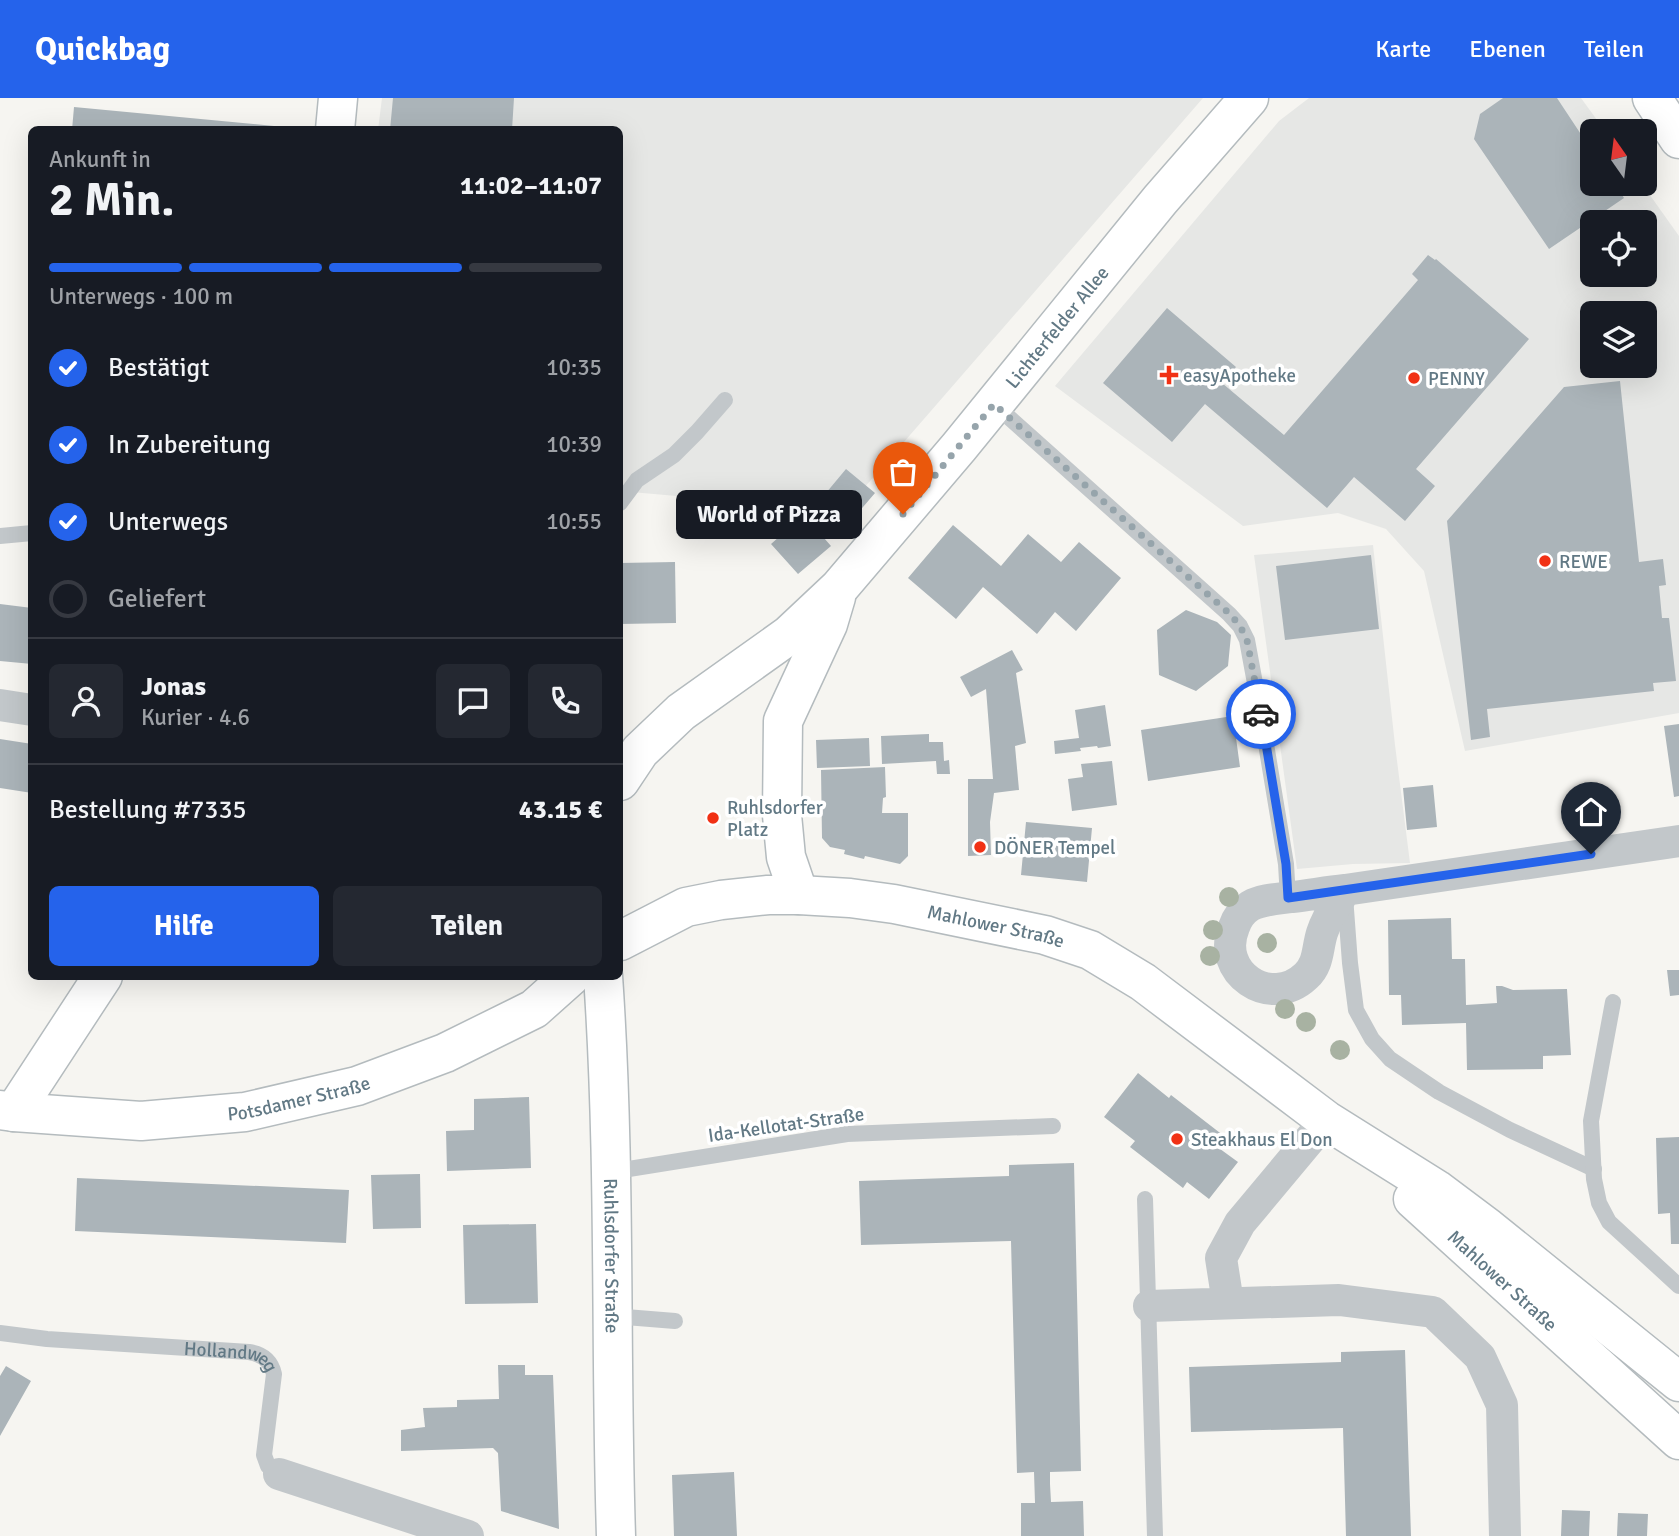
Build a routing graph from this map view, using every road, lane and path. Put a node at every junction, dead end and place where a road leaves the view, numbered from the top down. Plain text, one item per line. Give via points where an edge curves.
1 (338, 98) edge
2 (1249, 98) edge
3 (1652, 98) edge
4 (335, 126) edge
5 (1679, 139) edge
6 (725, 400) dead end
7 (994, 404) junction
8 (623, 499) edge
9 (28, 533) edge
10 (0, 536) edge
11 (839, 588) junction
12 (0, 705) edge
13 (28, 708) edge
14 (623, 776) edge
15 (1679, 841) edge
16 (1345, 890) junction
17 (799, 895) junction
18 (1288, 898) junction
19 (623, 939) edge
20 (100, 980) edge
21 (567, 980) edge
22 (603, 980) edge
23 (1613, 1002) dead end
24 (7, 1111) edge
25 (1326, 1120) junction
26 (1053, 1126) dead end
27 (1594, 1169) junction
28 (610, 1172) junction
29 (1145, 1199) dead end
30 (1679, 1286) edge
31 (1228, 1303) junction
32 (1149, 1306) junction
33 (613, 1316) junction
34 (675, 1321) dead end
35 (0, 1333) edge
36 (1679, 1382) edge
37 (1679, 1440) edge
38 (279, 1474) joint
39 (468, 1536) edge
40 (615, 1536) edge
41 (1155, 1536) edge
42 (1505, 1536) edge

1 - 4 main road
2 - 7 main road, Lichterfelder Allee
3 - 5 main road
6 - 8 lane via 674,455 637,480
7 - 11 main road, Lichterfelder Allee
7 - 18 lane via 1240,626 1247,640 1264,733
9 - 10 lane
11 - 14 main road via 789,635 681,712 640,751
11 - 17 main road via 828,624 783,721 782,815 786,857
12 - 13 street
15 - 16 street
16 - 18 street
16 - 18 street via 1323,930 1319,954 1308,974 1287,987 1262,988 1236,968 1231,959 1231,934 1249,907
16 - 27 lane via 1356,1010 1372,1040 1390,1059 1439,1092
17 - 19 main road, Mahlower Straße via 686,907
17 - 25 main road, Mahlower Straße via 894,904 1045,935 1090,950 1143,982
20 - 24 main road
21 - 24 main road, Potsdamer Straße via 534,1009 445,1053 357,1086 245,1112 141,1121
22 - 28 main road, Ruhlsdorfer Straße
23 - 27 lane via 1591,1121
25 - 31 street via 1240,1223 1221,1258
25 - 36 main road, Mahlower Straße via 1436,1189
25 - 37 main road, Mahlower Straße
26 - 28 lane, Ida-Kellotat-Straße via 847,1134
27 - 30 lane via 1599,1203 1609,1222
28 - 33 main road, Ruhlsdorfer Straße
29 - 32 lane
31 - 32 street
31 - 42 street via 1339,1300 1433,1312 1480,1357 1502,1405
32 - 41 lane
33 - 34 lane
33 - 40 main road, Ruhlsdorfer Straße
35 - 38 lane, Hollandweg via 262,1356 274,1374 264,1455 268,1466
38 - 39 street, Hollandweg

